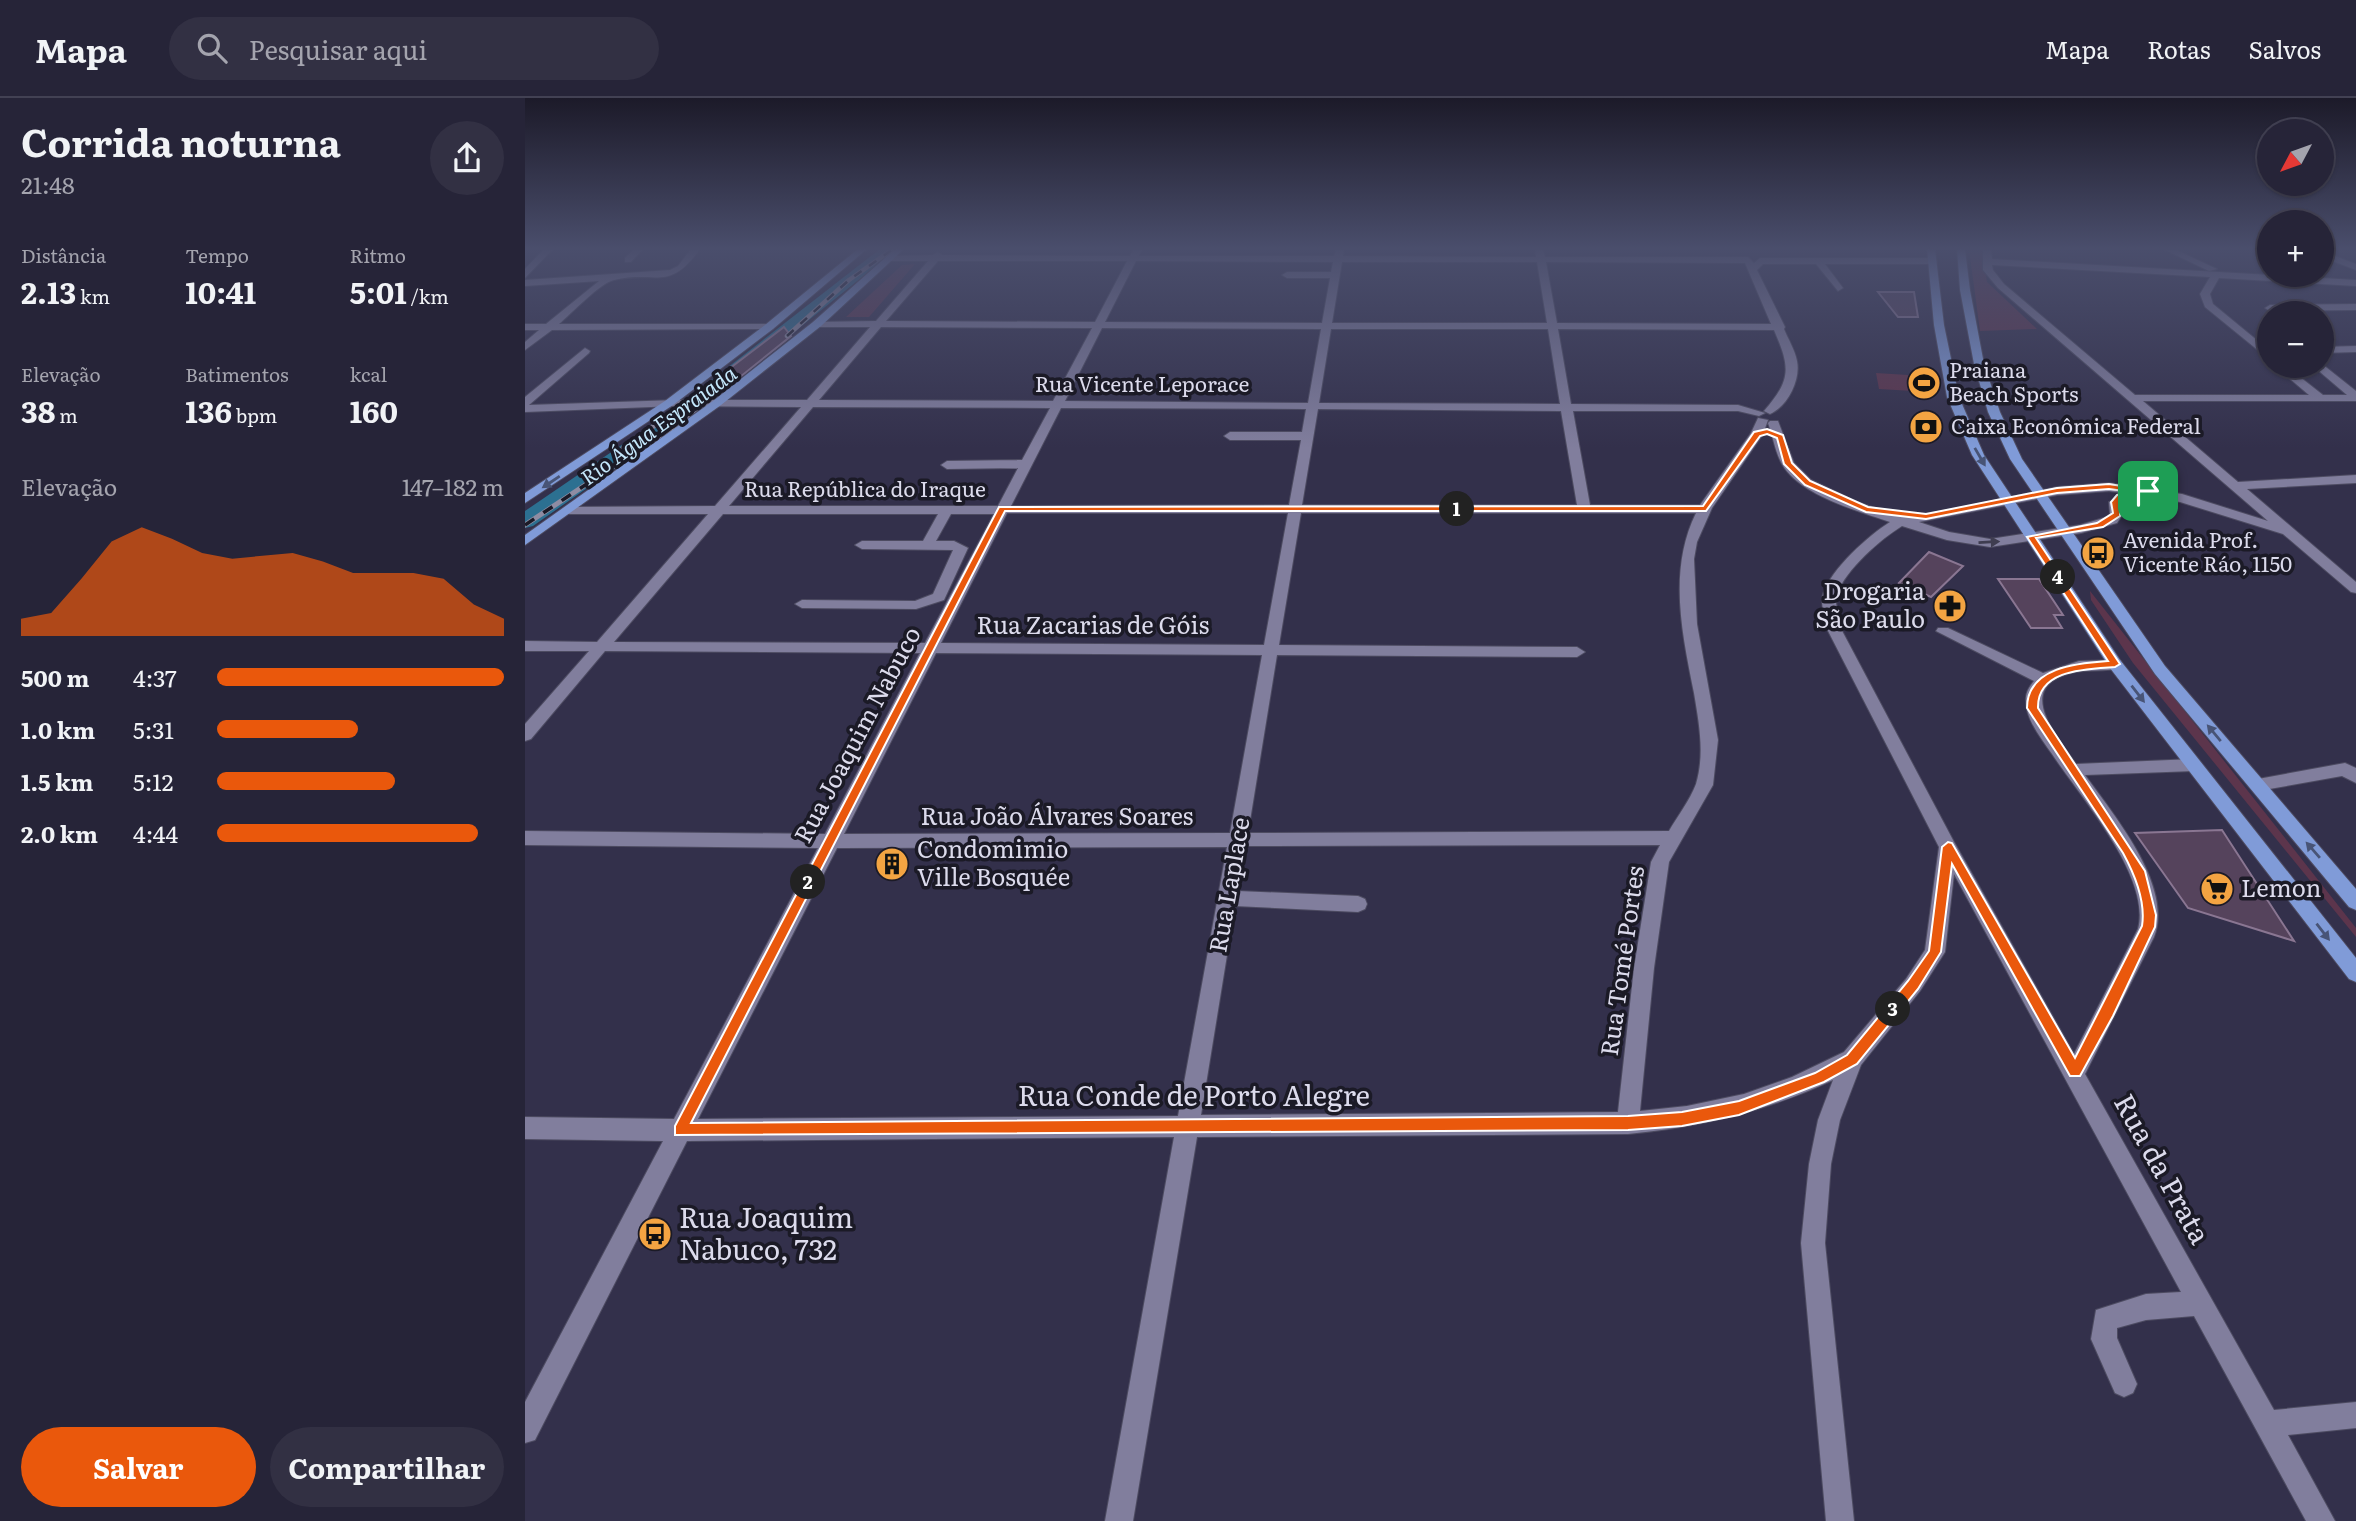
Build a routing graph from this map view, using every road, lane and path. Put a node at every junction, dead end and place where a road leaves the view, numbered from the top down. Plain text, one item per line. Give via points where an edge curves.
1 (565, 315) edge
2 (783, 315) edge
3 (826, 315) edge
4 (885, 315) edge
5 (1104, 315) edge
6 (1329, 315) edge
7 (1550, 315) edge
8 (1774, 315) edge
9 (1939, 315) edge
10 (1970, 315) edge
11 (2036, 315) edge
12 (2220, 315) edge
13 (817, 324) junction
14 (877, 324) junction
15 (1099, 324) junction
16 (1327, 324) junction
17 (1551, 325) junction
18 (525, 327) edge
19 (552, 327) junction
20 (769, 327) junction
21 (1780, 327) junction
22 (525, 347) edge
23 (2257, 347) edge
24 (2356, 349) edge
25 (2334, 350) edge
26 (585, 351) dead end
27 (2295, 378) edge
28 (2336, 379) joint
29 (2356, 379) edge
30 (2356, 397) edge
31 (2135, 398) junction
32 (2320, 398) junction
33 (525, 403) edge
34 (673, 403) junction
35 (714, 403) junction
36 (1313, 404) junction
37 (807, 405) junction
38 (1057, 405) junction
39 (1566, 406) junction
40 (525, 409) edge
41 (1764, 420) junction
42 (1230, 436) dead end
43 (1308, 436) junction
44 (1780, 437) junction
45 (1025, 464) junction
46 (947, 465) dead end
47 (2356, 479) edge
48 (2238, 486) junction
49 (2090, 488) junction
50 (2148, 491) junction
51 (2038, 494) junction
52 (525, 499) edge
53 (2007, 502) junction
54 (2115, 502) junction
55 (947, 509) junction
56 (1002, 509) junction
57 (1584, 509) junction
58 (1706, 509) junction
59 (570, 510) junction
60 (719, 510) junction
61 (1295, 510) junction
62 (1866, 510) junction
63 (1951, 514) junction
64 (1926, 517) junction
65 (2258, 518) junction
66 (1901, 521) junction
67 (2066, 532) junction
68 (2031, 537) junction
69 (1964, 540) junction
70 (525, 541) edge
71 (862, 545) dead end
72 (927, 545) junction
73 (2356, 589) edge
74 (802, 604) dead end
75 (1943, 631) dead end
76 (525, 646) edge
77 (601, 646) junction
78 (932, 648) junction
79 (1271, 650) junction
80 (1577, 652) dead end
81 (2115, 664) junction
82 (2044, 680) junction
83 (525, 735) edge
84 (2194, 765) junction
85 (2073, 770) junction
86 (2351, 773) edge
87 (2258, 785) junction
88 (525, 838) edge
89 (1672, 838) junction
90 (828, 841) junction
91 (1237, 841) junction
92 (1948, 847) junction
93 (1227, 898) junction
94 (2356, 902) edge
95 (1358, 904) dead end
96 (2356, 973) edge
97 (1852, 1059) junction
98 (2075, 1072) junction
99 (1628, 1123) junction
100 (1188, 1125) junction
101 (525, 1128) edge
102 (680, 1130) junction
103 (2202, 1303) junction
104 (2124, 1384) dead end
105 (2356, 1415) edge
106 (2267, 1424) junction
107 (525, 1430) edge
108 (1119, 1521) edge
109 (1839, 1521) edge
110 (2321, 1521) edge

1 - 19 street
2 - 20 main road
3 - 13 main road
4 - 14 street
5 - 15 street, Rua Joaquim Nabuco
6 - 16 street, Rua Laplace
7 - 17 street
8 - 21 street, Rua Tomé Portes
9 -> 53 main road via 1953,397 1978,455
10 - 51 main road via 1980,377 1997,425
11 - 31 street
12 - 23 street
13 - 14 street
13 - 35 main road
14 - 15 street
14 - 37 street
15 - 16 street
15 - 38 street, Rua Joaquim Nabuco
16 - 17 street
16 - 36 street, Rua Laplace
17 - 21 street
17 - 39 street
18 - 19 street
19 - 20 street
19 - 22 street
20 - 34 main road
21 - 41 street, Rua Tomé Portes via 1793,374 1783,399
24 - 25 street
26 - 33 street
27 - 32 street
28 - 29 street
28 - 30 street
30 - 32 street
31 - 32 street
31 - 48 street
34 - 35 street, Rua Vicente Leporace
34 - 40 street, Rua Vicente Leporace
34 -> 52 main road
35 - 37 street, Rua Vicente Leporace
35 - 59 main road
36 - 38 street, Rua Vicente Leporace
36 - 39 street, Rua Vicente Leporace
36 - 43 street, Rua Laplace
37 - 38 street, Rua Vicente Leporace
37 - 60 street
38 - 45 street, Rua Joaquim Nabuco
39 - 41 street, Rua Vicente Leporace via 1738,408
39 - 57 street
41 - 44 street
41 - 44 street, Rua Vicente Leporace via 1767,432
41 - 58 street, Rua Tomé Portes
42 - 43 street
43 - 61 street, Rua Laplace
44 - 62 street via 1788,464 1807,483
45 - 46 street
45 - 56 street, Rua Joaquim Nabuco
47 - 48 street
48 - 65 street
49 - 50 street
49 - 51 street
49 - 54 street
50 - 54 street via 2126,494
50 - 65 street
51 - 53 street
51 - 67 main road
53 - 63 street
53 - 68 main road
54 - 67 street via 2117,514 2112,520
55 - 56 street, Rua República do Iraque
55 - 60 street, Rua República do Iraque
55 - 72 street
56 - 61 street, Rua República do Iraque
56 - 78 street, Rua Joaquim Nabuco
57 - 58 street, Rua República do Iraque
57 - 61 street, Rua República do Iraque
58 - 89 street, Rua Tomé Portes via 1687,557 1685,587 1710,740 1708,762 1695,806
59 - 60 street, Rua República do Iraque
59 - 70 main road
60 - 77 street
61 - 79 street, Rua Laplace
62 - 64 street
62 - 66 street
63 - 64 street
63 - 69 street via 1949,526
64 - 66 street
65 - 73 street
66 - 69 street
66 - 92 street, Rua da Prata via 1876,536 1837,580 1829,596 1833,627
67 - 68 street
87 -> 67 main road via 2160,670
69 -> 68 street via 1990,543
68 - 81 main road
71 - 72 street
72 - 74 street via 961,548 939,597 932,601 916,605
75 - 82 street
76 - 77 street, Rua Zacarias de Góis
77 - 78 street, Rua Zacarias de Góis
77 - 83 street
78 - 79 street, Rua Zacarias de Góis
78 - 90 street, Rua Joaquim Nabuco
79 - 80 street, Rua Zacarias de Góis
79 - 91 street, Rua Laplace
81 - 82 street via 2071,667
81 -> 84 main road
82 - 85 street via 2032,698 2033,708
84 - 85 street
84 -> 96 main road
85 - 98 street via 2141,874 2150,915 2104,1021
86 - 87 street
94 -> 87 main road
88 - 90 street, Rua João Álvares Soares
89 - 91 street, Rua João Álvares Soares
89 - 99 street, Rua Tomé Portes via 1660,862 1654,893
90 - 91 street, Rua João Álvares Soares
90 - 102 street, Rua Joaquim Nabuco
91 - 93 street, Rua Laplace
92 - 97 street via 1935,952
92 - 98 street, Rua da Prata
93 - 95 street
93 - 100 street, Rua Laplace
97 - 99 street, Rua Conde de Porto Alegre via 1819,1078 1739,1108
97 - 109 street via 1822,1153 1813,1243
98 - 103 street, Rua da Prata
99 - 100 street, Rua Conde de Porto Alegre
100 - 102 street, Rua Conde de Porto Alegre
100 - 108 street, Rua Laplace
101 - 102 street, Rua Conde de Porto Alegre
102 - 107 street, Rua Joaquim Nabuco
103 - 104 street via 2147,1307 2105,1319 2104,1339
103 - 106 street, Rua da Prata
105 - 106 street
106 - 110 street, Rua da Prata

